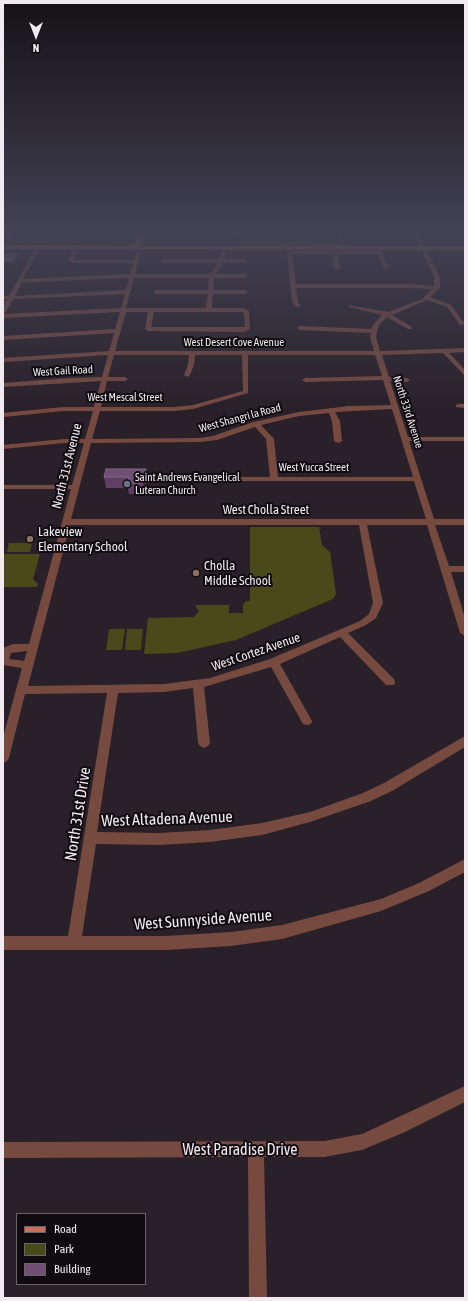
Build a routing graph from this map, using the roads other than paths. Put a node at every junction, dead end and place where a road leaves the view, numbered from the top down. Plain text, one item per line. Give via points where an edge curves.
1 (13, 294) edge
2 (95, 294) edge
3 (128, 294) edge
4 (211, 294) edge
5 (294, 294) edge
6 (432, 294) edge
7 (3, 298) edge
8 (11, 298) junction
9 (428, 298) junction
10 (298, 306) dead end
11 (351, 306) dead end
12 (123, 310) junction
13 (151, 310) junction
14 (209, 310) junction
15 (3, 312) edge
16 (387, 314) junction
17 (3, 316) edge
18 (462, 324) dead end
19 (300, 328) dead end
20 (410, 328) dead end
21 (117, 331) junction
22 (373, 331) junction
23 (3, 338) edge
24 (465, 350) edge
25 (445, 352) junction
26 (112, 353) junction
27 (192, 353) junction
28 (245, 353) junction
29 (377, 353) junction
30 (3, 360) edge
31 (465, 374) edge
32 (187, 375) dead end
33 (105, 379) junction
34 (125, 379) dead end
35 (386, 379) junction
36 (305, 380) dead end
37 (407, 380) dead end
38 (3, 385) edge
39 (394, 407) junction
40 (96, 408) junction
41 (331, 410) junction
42 (3, 415) edge
43 (256, 424) junction
44 (405, 439) junction
45 (465, 439) edge
46 (88, 441) junction
47 (338, 441) dead end
48 (3, 447) edge
49 (211, 479) dead end
50 (274, 479) junction
51 (418, 479) junction
52 (3, 487) edge
53 (76, 487) junction
54 (67, 522) junction
55 (363, 522) junction
56 (431, 522) junction
57 (465, 522) edge
58 (446, 569) junction
59 (465, 569) edge
60 (341, 632) junction
61 (465, 633) edge
62 (33, 647) junction
63 (4, 655) edge
64 (274, 662) junction
65 (28, 664) junction
66 (390, 682) dead end
67 (198, 684) junction
68 (22, 690) junction
69 (113, 690) junction
70 (307, 721) dead end
71 (465, 741) edge
72 (204, 743) dead end
73 (3, 758) edge
74 (91, 838) junction
75 (465, 865) edge
76 (74, 942) junction
77 (3, 943) edge
78 (465, 1094) edge
79 (256, 1149) junction
80 (3, 1150) edge
81 (258, 1298) edge

1 - 8 street
2 - 8 street
3 - 12 street, North 31st Avenue
4 - 14 street
5 - 10 street
6 - 9 street
7 - 8 street
8 - 15 street
9 - 16 street
9 - 18 street via 449,306
11 - 16 street
12 - 13 street
12 - 17 street
12 - 21 street, North 31st Avenue
13 - 14 street
13 - 14 street via 148,329 247,329 246,311
16 - 20 street
16 - 22 street via 377,322
19 - 22 street
21 - 23 street
21 - 26 street, North 31st Avenue
22 - 29 street, North 33rd Avenue
24 - 25 street, West Desert Cove Avenue
25 - 29 street, West Desert Cove Avenue
25 - 31 street
26 - 27 street, West Desert Cove Avenue
26 - 30 street, West Desert Cove Avenue
26 - 33 street, North 31st Avenue
27 - 28 street, West Desert Cove Avenue
27 - 32 street
28 - 29 street, West Desert Cove Avenue
28 - 40 street, West Mescal Street via 246,392 184,408
29 - 35 street, North 33rd Avenue
33 - 34 street, West Gail Road
33 - 38 street, West Gail Road
33 - 40 street, North 31st Avenue
35 - 36 street
35 - 37 street
35 - 39 street, North 33rd Avenue
39 - 41 street, West Shangri la Road
39 - 44 street, North 33rd Avenue
40 - 42 street, West Mescal Street
40 - 46 street, North 31st Avenue
41 - 43 street, West Shangri la Road
41 - 47 street via 336,420
43 - 46 street, West Shangri la Road via 200,440
43 - 50 street via 270,439
44 - 45 street
44 - 51 street, North 33rd Avenue
46 - 48 street, West Shangri la Road
46 - 53 street, North 31st Avenue
49 - 50 street, West Yucca Street
50 - 51 street, West Yucca Street
51 - 56 street, North 33rd Avenue
52 - 53 street
53 - 54 street, North 31st Avenue
54 - 55 street, West Cholla Street
54 - 62 street, North 31st Avenue
55 - 56 street, West Cholla Street
55 - 60 street, West Cortez Avenue via 378,603 373,616
56 - 57 street, West Cholla Street
56 - 58 street, North 33rd Avenue
58 - 59 street
58 - 61 street, North 33rd Avenue
60 - 64 street, West Cortez Avenue
60 - 66 street
62 - 63 street via 13,648 7,650
62 - 65 street, North 31st Avenue
63 - 65 street via 7,664
64 - 67 street, West Cortez Avenue
64 - 70 street
65 - 68 street, North 31st Avenue
67 - 69 street, West Cortez Avenue
67 - 72 street
68 - 69 street, West Cortez Avenue
68 - 73 street, North 31st Avenue
69 - 74 street, North 31st Drive
71 - 74 street, West Altadena Avenue via 388,787 360,800 310,817 262,829 210,836 159,839
74 - 76 street, North 31st Drive
75 - 76 street, West Sunnyside Avenue via 424,887 381,905 282,932 231,939 166,943
76 - 77 street, West Sunnyside Avenue
78 - 79 street, West Paradise Drive via 362,1142 324,1149
79 - 80 street, West Paradise Drive
79 - 81 street

